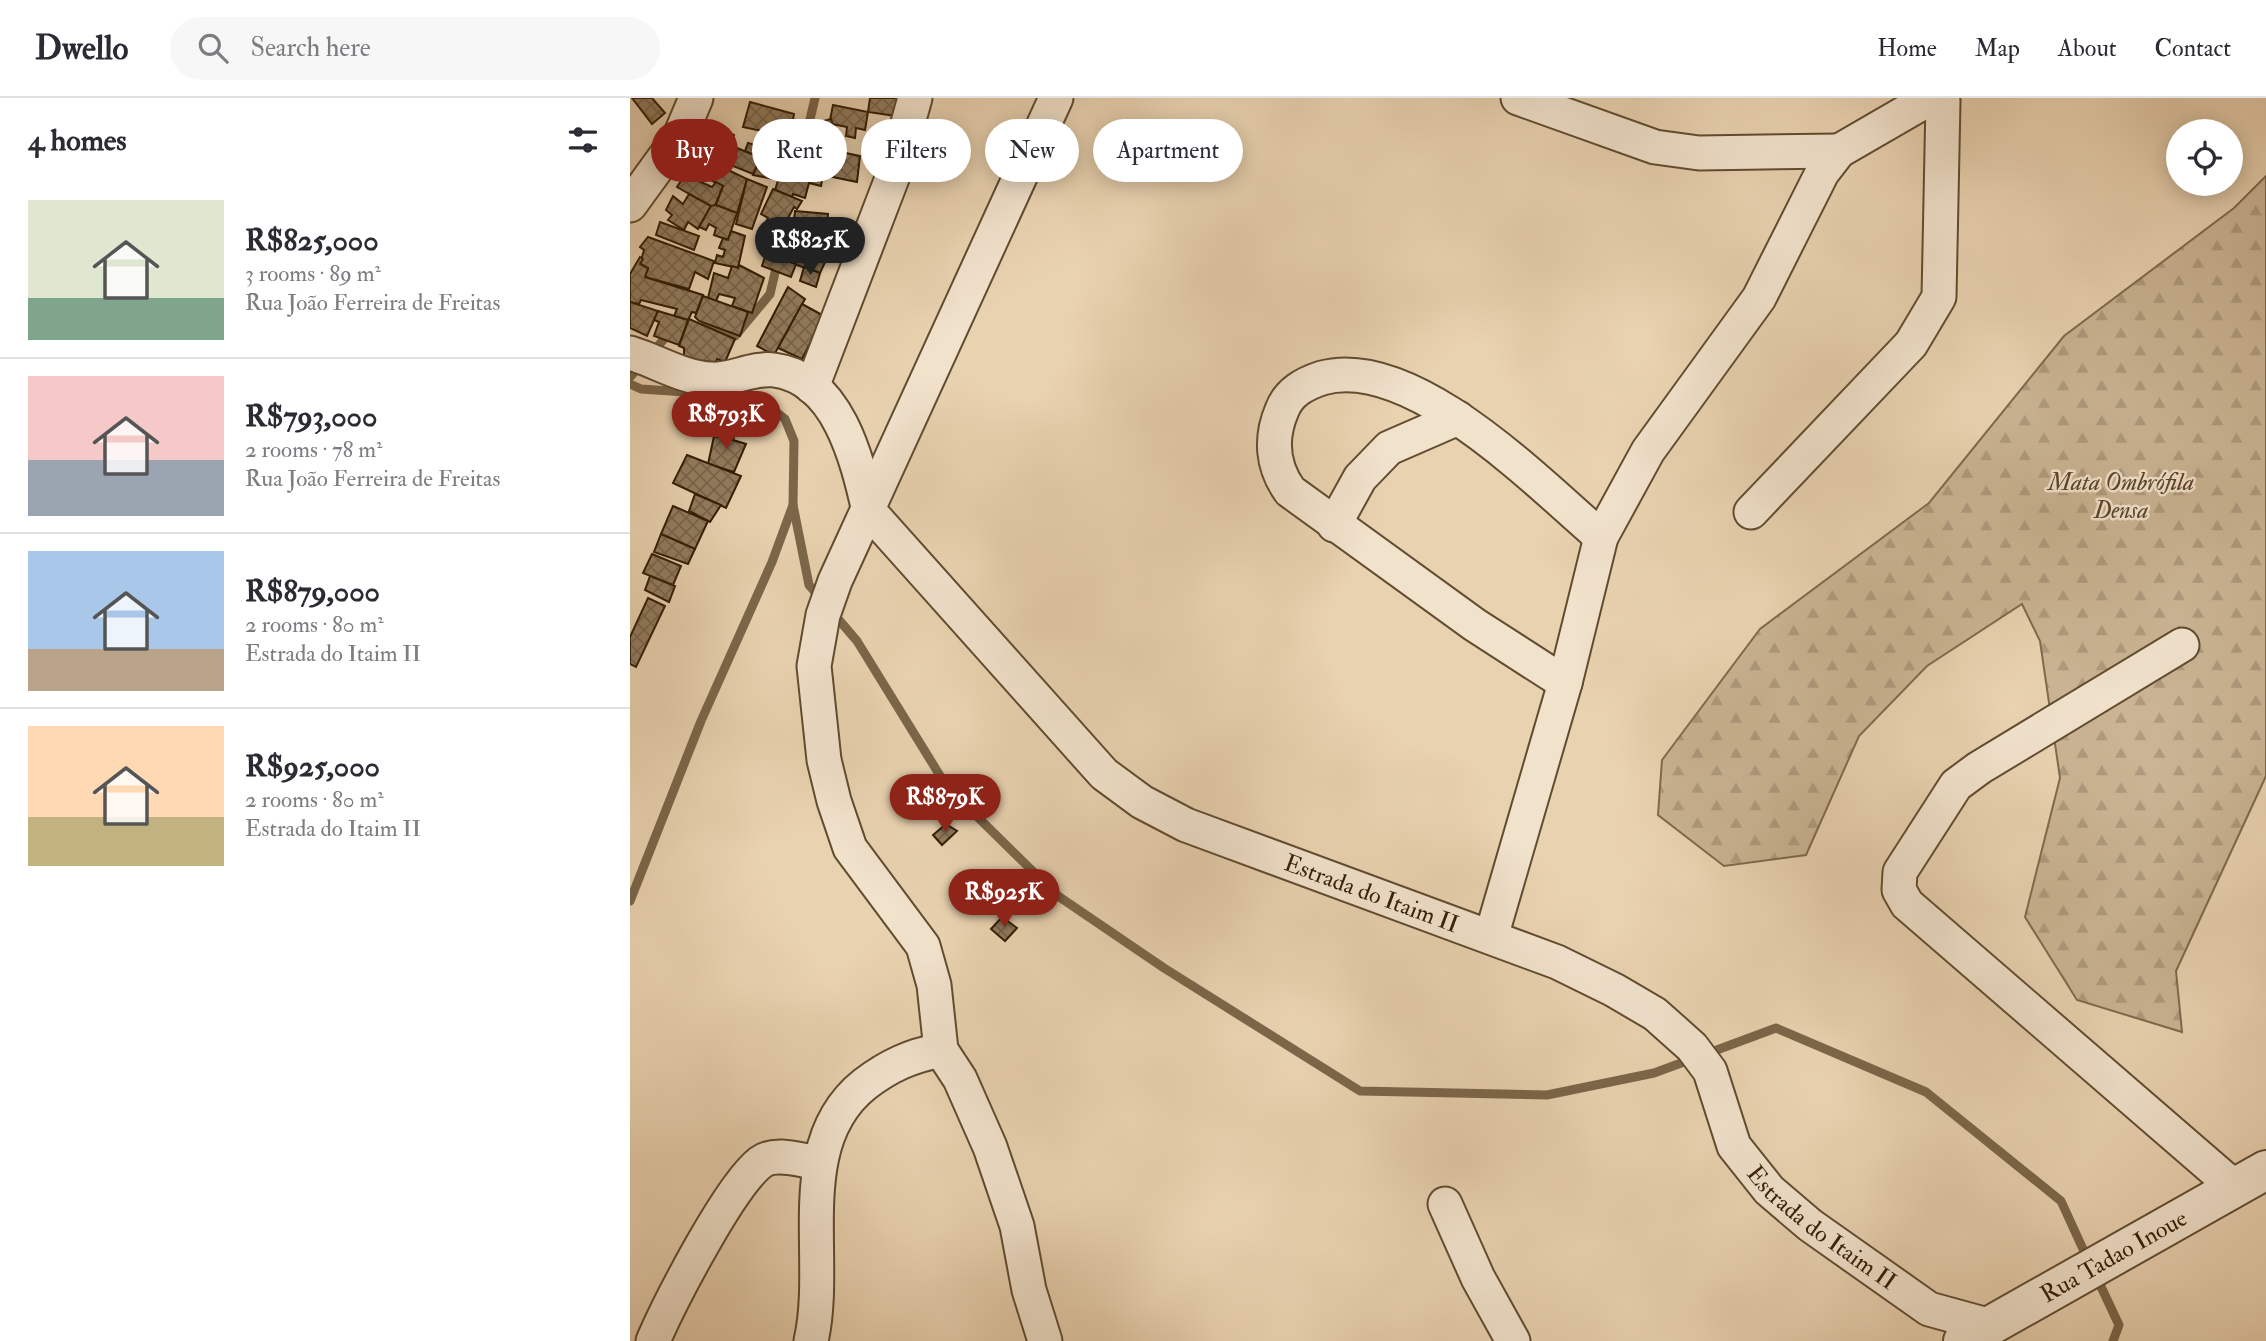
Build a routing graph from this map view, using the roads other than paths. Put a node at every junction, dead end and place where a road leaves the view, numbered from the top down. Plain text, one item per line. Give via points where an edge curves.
1 (695, 98) edge
2 (915, 98) edge
3 (1055, 98) edge
4 (1518, 98) edge
5 (1934, 100) edge
6 (1839, 151) junction
7 (630, 205) edge
8 (630, 353) edge
9 (812, 387) junction
10 (1458, 418) junction
11 (869, 511) junction
12 (1751, 512) dead end
13 (1334, 525) junction
14 (1601, 537) junction
15 (2182, 645) dead end
16 (1565, 683) junction
17 (1491, 937) junction
18 (941, 1050) junction
19 (819, 1163) junction
20 (2250, 1178) edge
21 (1445, 1203) dead end
22 (1977, 1334) edge
23 (653, 1341) edge
24 (811, 1341) edge
25 (1045, 1341) edge
26 (1513, 1341) edge

1 - 7 street via 680,136
2 - 9 street via 894,173
3 - 11 street
4 - 6 street via 1655,147 1699,153
5 - 6 street
5 - 12 street via 1939,297 1911,344
6 - 14 street via 1822,173 1759,298 1648,452
8 - 9 street via 704,379 775,370
9 - 11 street, Estrada do Itaim II via 832,409 857,458
10 - 13 street via 1389,448 1360,478
10 - 13 street via 1416,393 1375,380 1333,375 1295,390 1275,427 1278,474 1290,491
10 - 14 street
11 - 17 street, Estrada do Itaim II via 1053,720 1104,774 1142,802 1257,853
11 - 18 street via 823,615 814,666 815,695 834,801 849,848 923,946 934,985
13 - 16 street
14 - 16 street
15 - 20 street via 1956,785 1900,872 1899,890 1907,904
16 - 17 street
17 - 22 street, Estrada do Itaim II via 1557,962 1655,1014 1701,1059 1734,1146 1769,1190 1854,1258
18 - 19 street via 910,1056 886,1068 846,1100 830,1128
18 - 25 street via 961,1079 990,1147 1017,1226
19 - 23 street via 782,1158 762,1161 690,1267
19 - 24 street via 817,1303
20 - 22 street, Rua Tadao Inoue
21 - 26 street via 1478,1278

